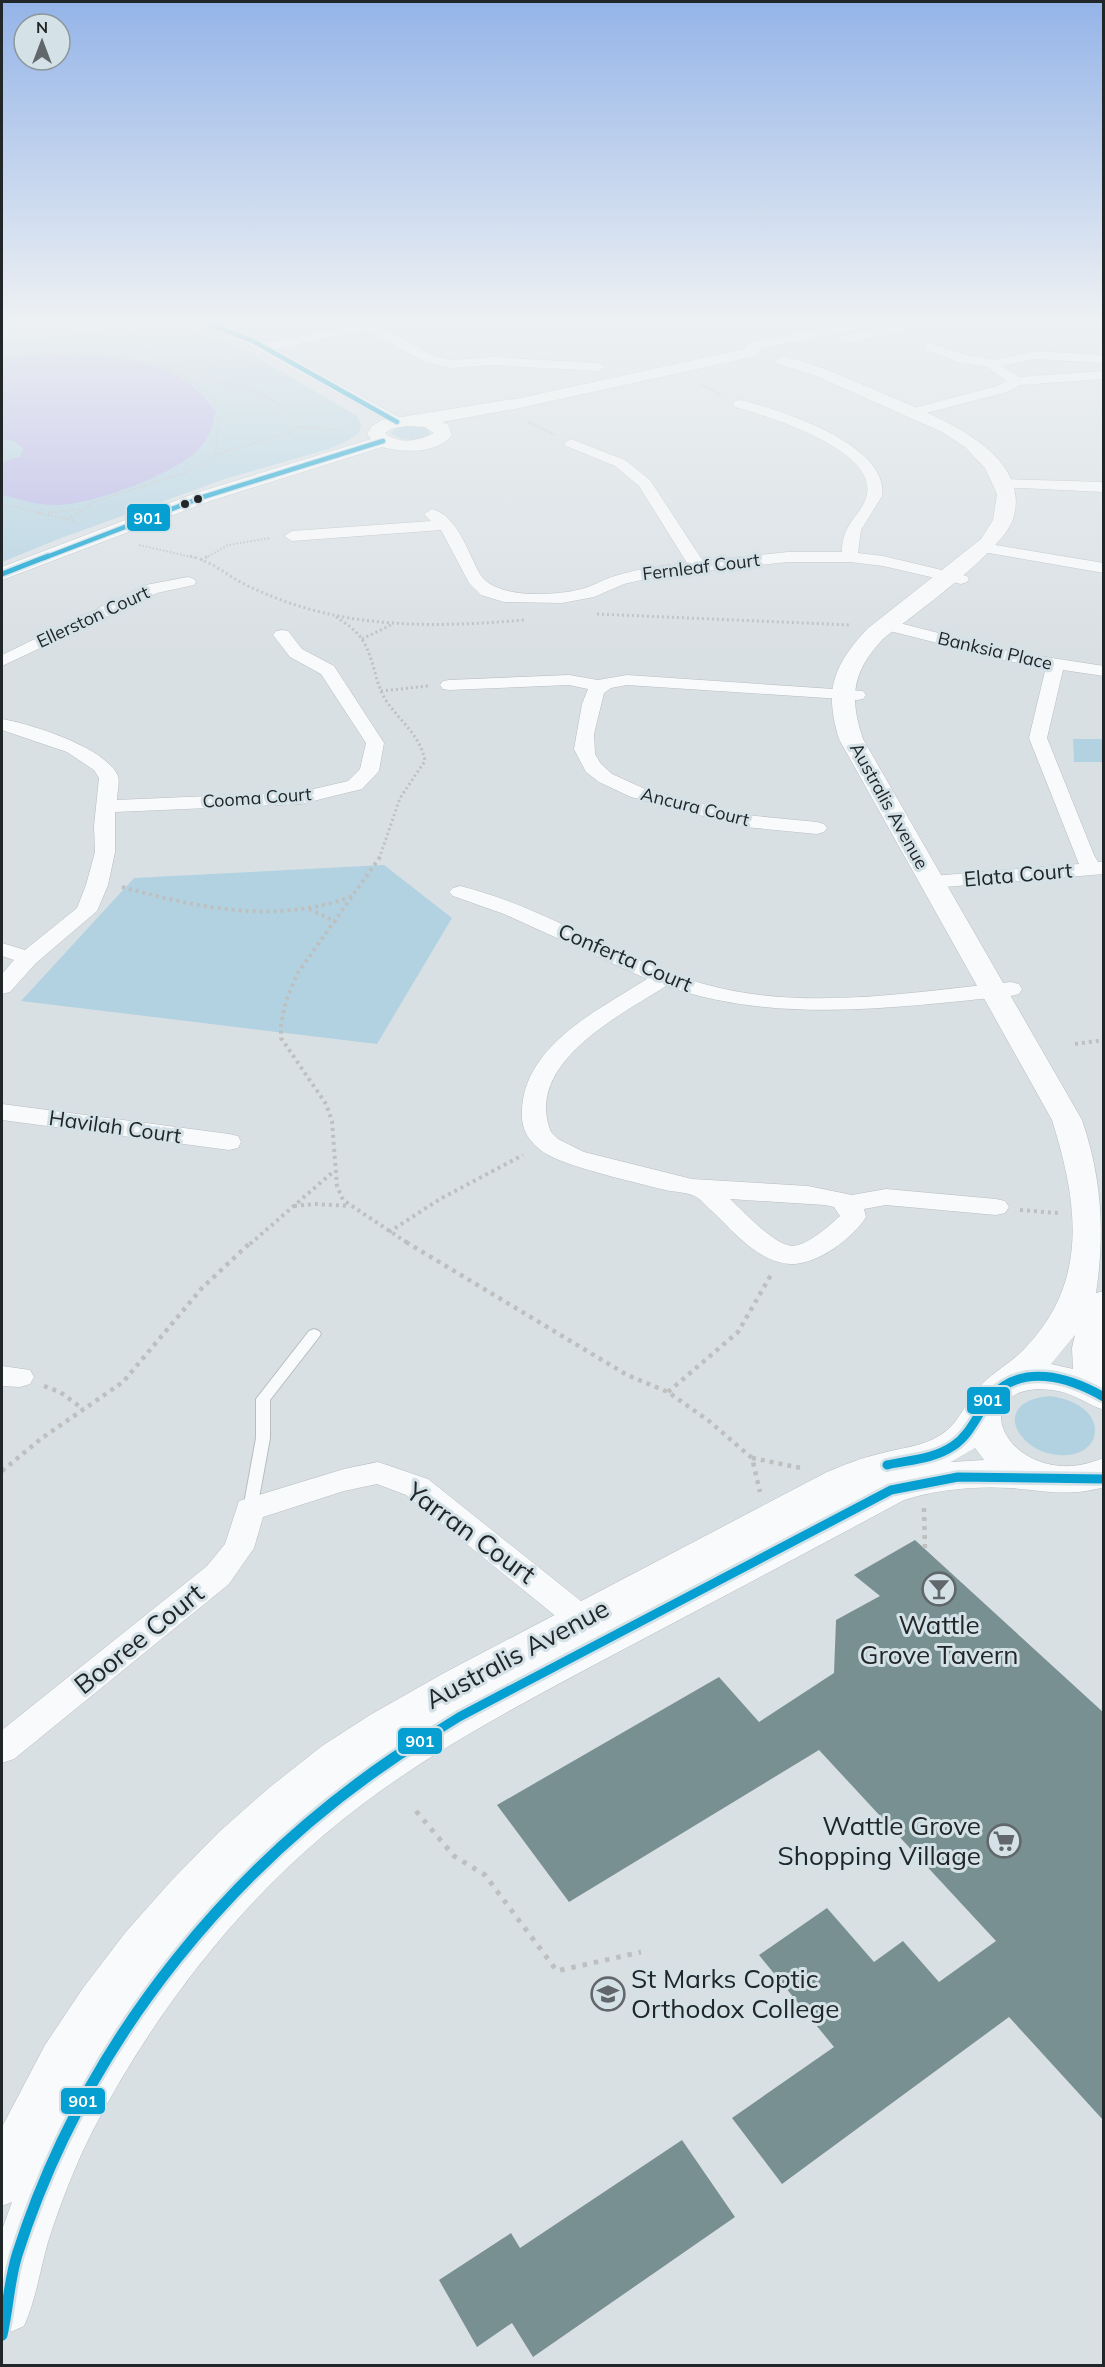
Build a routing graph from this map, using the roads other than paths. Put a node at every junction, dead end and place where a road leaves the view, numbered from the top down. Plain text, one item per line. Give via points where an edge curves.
1 (378, 432) edge
2 (444, 432) edge
3 (817, 432) edge
4 (954, 432) edge
5 (383, 441) junction
6 (571, 444) road end
7 (1009, 484) junction
8 (1104, 487) edge
9 (292, 536) road end
10 (990, 549) junction
11 (850, 557) junction
12 (697, 565) junction
13 (1104, 568) edge
14 (2, 574) edge
15 (955, 578) junction
16 (188, 582) road end
17 (894, 626) junction
18 (282, 635) dead end
19 (2, 661) edge
20 (1055, 664) junction
21 (1104, 671) edge
22 (448, 685) road end
23 (599, 686) junction
24 (850, 694) junction
25 (2, 724) edge
26 (107, 806) junction
27 (817, 828) dead end
28 (1098, 868) edge
29 (940, 881) junction
30 (460, 892) dead end
31 (2, 949) edge
32 (28, 958) junction
33 (664, 978) junction
34 (2, 987) edge
35 (1003, 990) junction
36 (2, 1112) edge
37 (1094, 1131) dead end
38 (229, 1142) dead end
39 (703, 1189) junction
40 (848, 1204) junction
41 (996, 1208) road end
42 (1104, 1302) edge
43 (314, 1334) dead end
44 (996, 1394) junction
45 (1102, 1396) edge
46 (1099, 1476) edge
47 (1048, 1478) junction
48 (249, 1509) junction
49 (595, 1629) junction
50 (2, 1749) edge
51 (2, 2181) edge
52 (3, 2314) edge

1 - 5 street
2 - 5 street via 438,439 422,444
3 - 11 street via 864,464 875,489 872,501 851,531
4 - 7 street
5 - 14 street via 203,497
6 - 12 street via 620,463 640,478
7 - 8 street
7 - 10 street, Australis Avenue via 1005,511
9 - 12 street, Fernleaf Court via 438,519 449,529 475,580 487,591 504,597 562,598 639,574
10 - 13 street
10 - 15 street, Australis Avenue
11 - 12 street, Fernleaf Court via 788,557
11 - 15 street, Fernleaf Court via 911,566
15 - 17 street, Australis Avenue
16 - 19 street, Ellerston Court via 152,589
17 - 20 street, Banksia Place via 991,652
17 - 24 street, Australis Avenue via 861,649 847,674
18 - 26 street, Cooma Court via 296,653 328,670 375,743 369,771 355,785 301,798
20 - 21 street, Banksia Place
20 - 28 street via 1038,738 1083,855
22 - 23 street via 569,680
23 - 24 street via 617,680 638,680
23 - 27 street, Ancura Court via 591,700 585,753 609,779 645,796 736,819
24 - 29 street, Australis Avenue via 844,717 851,739
25 - 26 street via 89,756 109,778
26 - 32 street via 105,852 86,911
28 - 29 street, Elata Court
29 - 35 street, Australis Avenue
30 - 33 street, Conferta Court via 510,909
31 - 32 street
32 - 34 street
33 - 35 street, Conferta Court via 725,996 781,1004 865,1003
33 - 39 street via 575,1036 552,1061 538,1090 537,1129 547,1143 578,1158
35 - 37 street, Australis Avenue
35 - 44 street, Australis Avenue via 1084,1153 1097,1225 1093,1265 1076,1310 1034,1364
36 - 38 street, Havilah Court
39 - 40 street via 834,1198
39 - 40 street via 761,1242 796,1256 810,1251 850,1221 853,1212
40 - 41 street via 886,1197
42 - 45 street via 1091,1334 1087,1360
43 - 48 lane via 263,1399 263,1438
44 - 45 street via 1024,1378 1043,1376 1082,1384
44 - 47 street via 983,1419 986,1434 1009,1461
44 - 49 street, Australis Avenue via 971,1429 943,1451 861,1473 785,1510
46 - 47 street
47 - 49 street, Australis Avenue via 967,1473 891,1490
48 - 49 street, Yarran Court via 378,1473 417,1487
48 - 50 street, Booree Court via 239,1548 218,1575
49 - 51 street, Australis Avenue via 461,1682 376,1732 296,1791 217,1863 146,1943 108,1994 51,2082
49 - 52 street, Australis Avenue via 369,1774 289,1838 206,1924 130,2023 71,2125 28,2226

